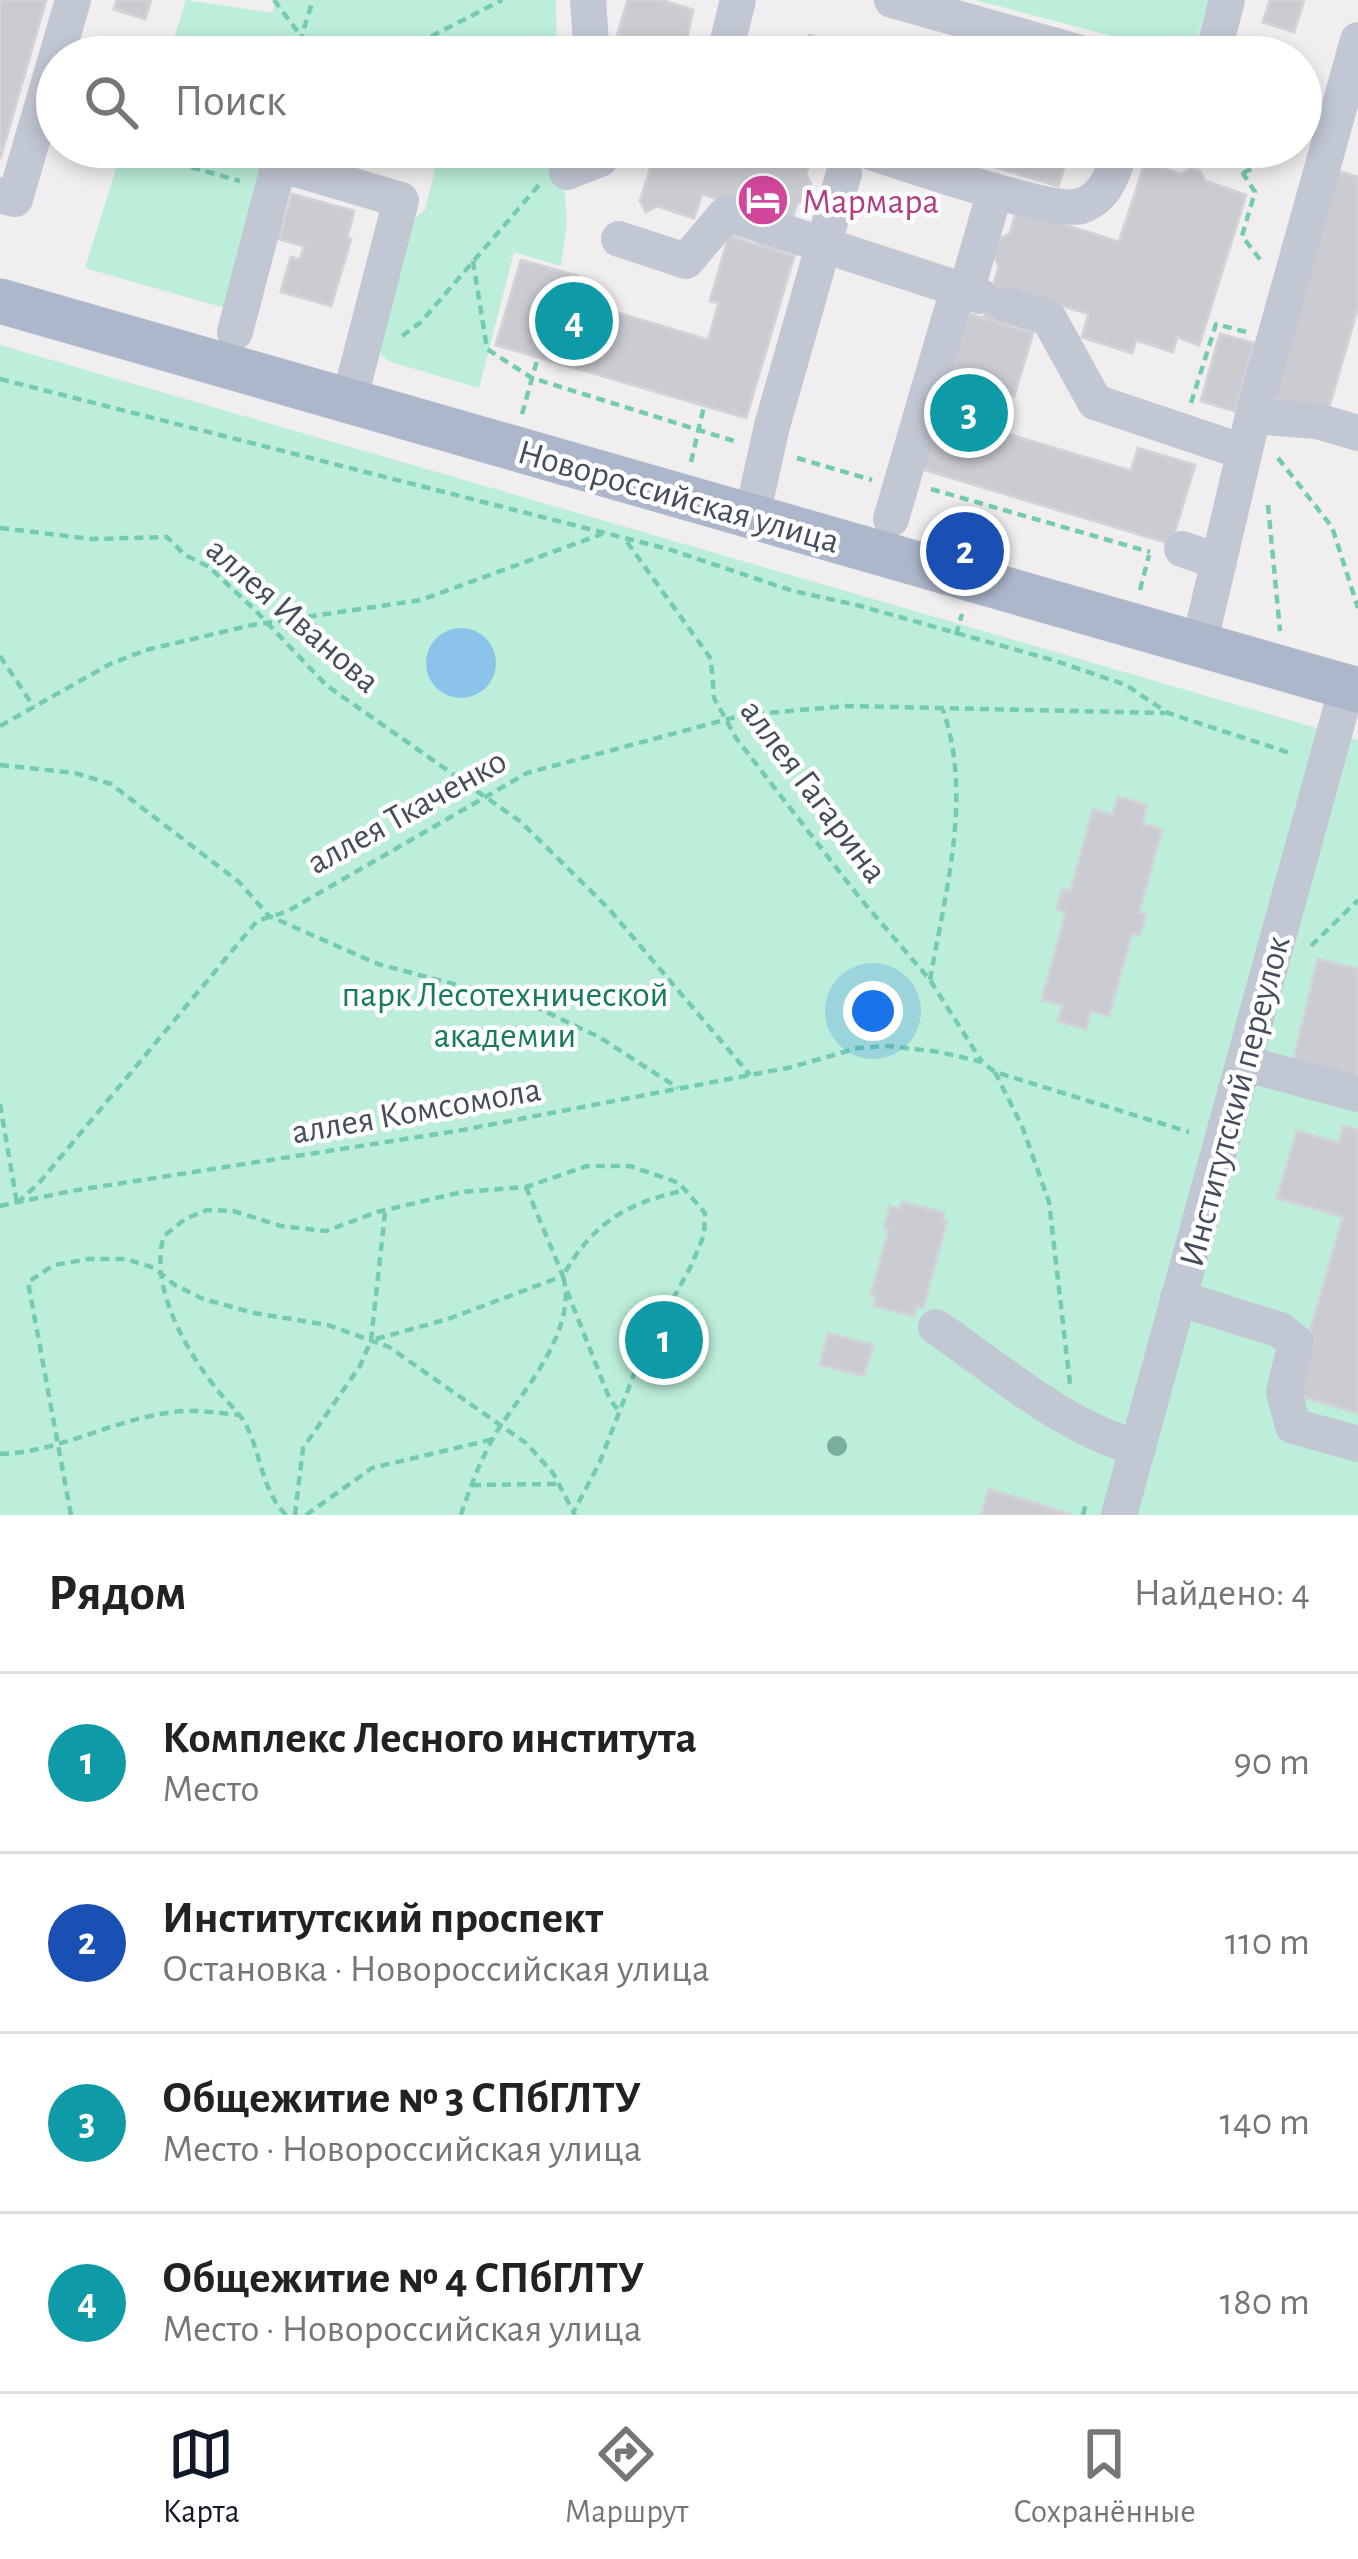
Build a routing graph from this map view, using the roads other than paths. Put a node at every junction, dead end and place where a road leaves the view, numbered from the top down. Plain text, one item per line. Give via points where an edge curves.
1 (73, 0) edge
2 (588, 0) edge
3 (738, 0) edge
4 (892, 0) edge
5 (1227, 0) edge
6 (63, 36) edge
7 (591, 36) edge
8 (729, 36) edge
9 (1020, 36) edge
10 (1218, 36) edge
11 (1358, 40) edge
12 (1331, 124) edge
13 (36, 127) edge
14 (1322, 159) edge
15 (278, 168) edge
16 (293, 168) edge
17 (577, 168) edge
18 (843, 168) edge
19 (887, 168) edge
20 (1115, 168) edge
21 (1320, 168) edge
22 (567, 172) road end
23 (995, 191) junction
24 (0, 195) edge
25 (793, 234) junction
26 (619, 239) dead end
27 (980, 296) junction
28 (0, 301) edge
29 (235, 332) dead end
30 (353, 384) junction
31 (1253, 416) junction
32 (1358, 433) edge
33 (1226, 446) dead end
34 (896, 504) road end
35 (752, 517) junction
36 (1166, 551) road end
37 (1220, 562) junction
38 (1199, 644) junction
39 (1353, 688) edge
40 (1243, 1063) junction
41 (1357, 1094) edge
42 (1178, 1298) junction
43 (936, 1328) dead end
44 (1358, 1444) edge
45 (1138, 1448) junction
46 (1119, 1515) edge

1 - 6 street
2 - 7 street
3 - 8 street
4 - 9 street
5 - 10 street
11 - 12 street
12 - 14 street
13 - 24 street via 15,199
15 - 29 street
16 - 30 street via 401,200
17 - 22 street
18 - 25 street
19 - 23 street
20 - 23 street via 1096,199 1075,208
21 - 31 street
23 - 27 street
25 - 26 street via 726,214 686,261
25 - 27 street
25 - 35 street
27 - 33 street via 1048,317 1095,402
27 - 34 street
28 - 30 main road, Новороссийская улица
30 - 35 main road, Новороссийская улица
31 - 32 street
31 - 37 street
35 - 38 main road, Новороссийская улица
36 - 37 street
37 - 38 street
38 - 39 main road, Новороссийская улица
39 - 40 street, Институтский переулок
40 - 41 street
40 - 42 street, Институтский переулок
42 - 44 street via 1280,1330 1296,1343 1284,1392 1293,1426
42 - 45 street, Институтский переулок
43 - 45 street via 1104,1439
45 - 46 street, Институтский переулок

